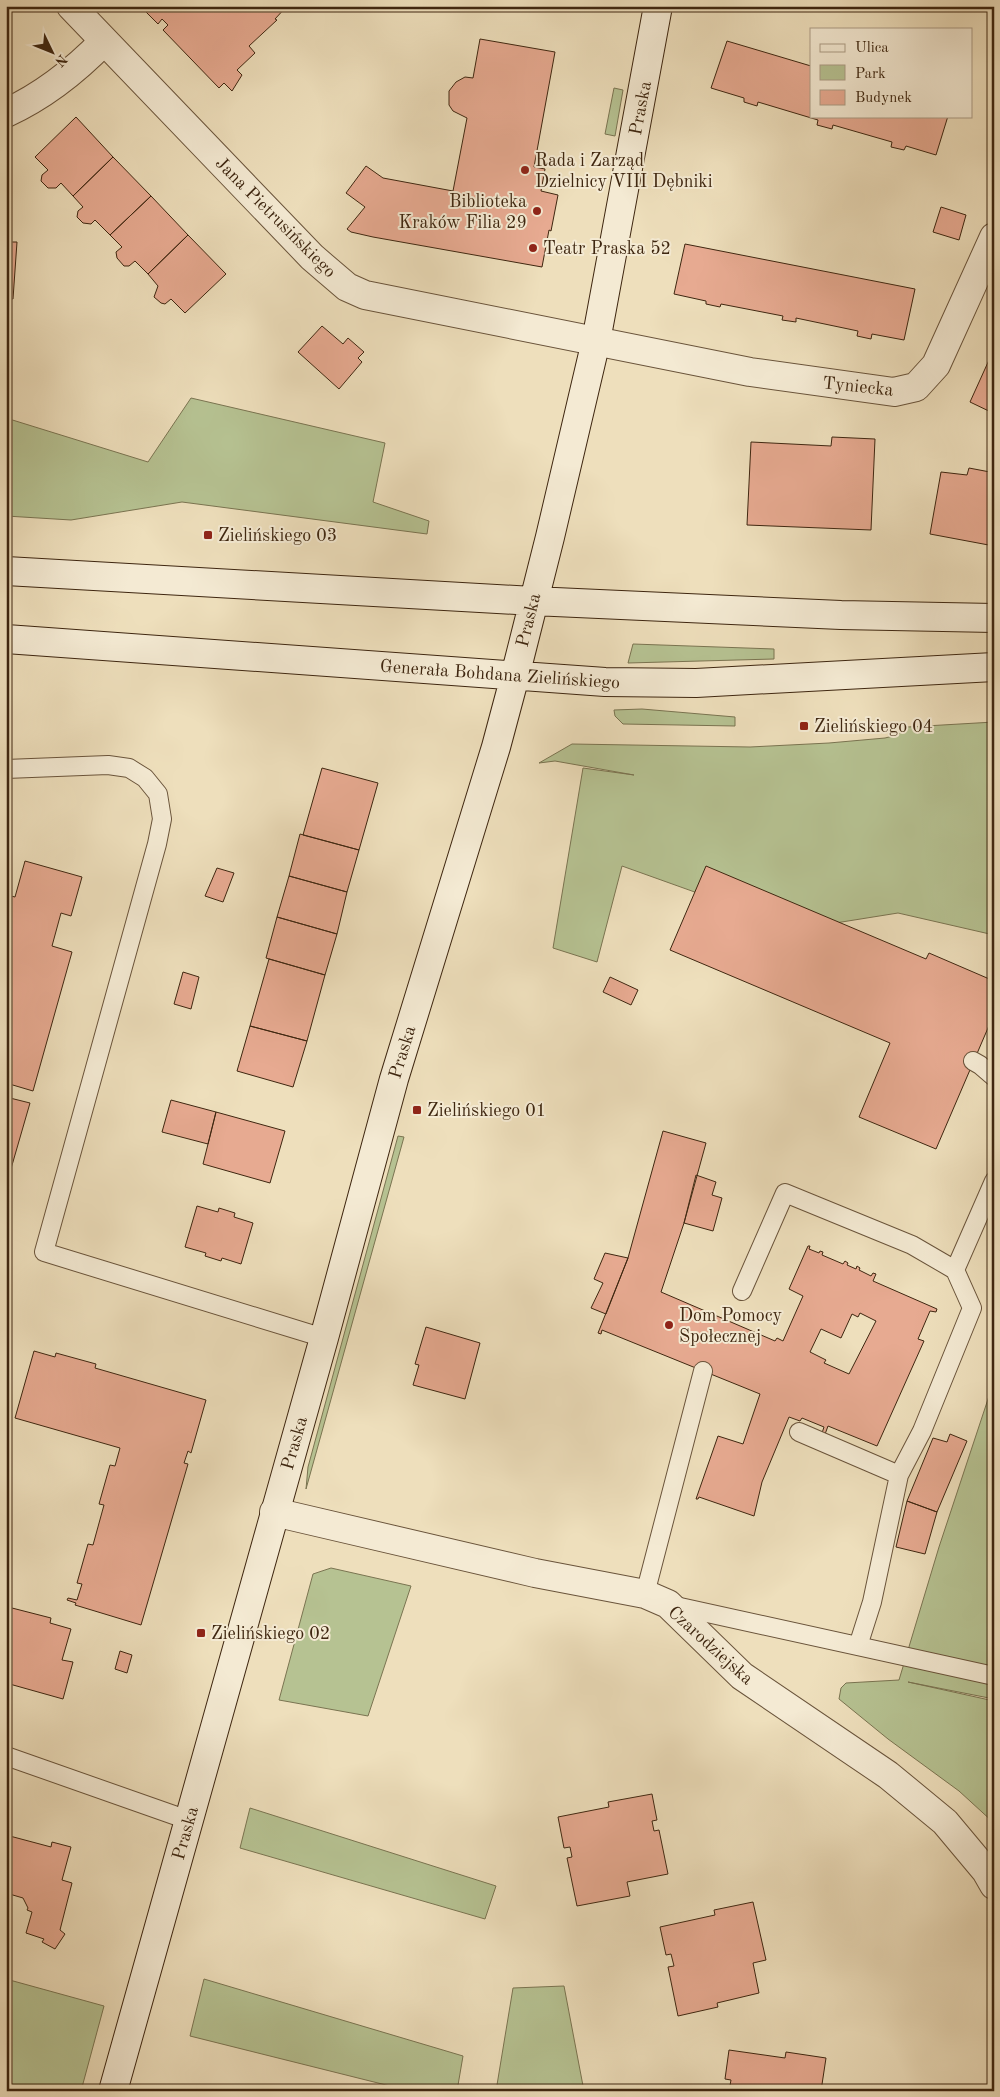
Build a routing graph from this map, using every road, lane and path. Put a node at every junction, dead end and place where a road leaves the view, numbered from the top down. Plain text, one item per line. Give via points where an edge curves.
1 (71, 6) edge
2 (658, 6) edge
3 (104, 41) junction
4 (6, 113) edge
5 (994, 236) edge
6 (596, 341) junction
7 (750, 372) joint
8 (6, 571) edge
9 (533, 601) junction
10 (994, 618) edge
11 (6, 639) edge
12 (994, 667) edge
13 (515, 676) junction
14 (6, 769) edge
15 (973, 1062) dead end
16 (994, 1077) edge
17 (994, 1181) edge
18 (955, 1270) junction
19 (742, 1291) dead end
20 (324, 1338) junction
21 (703, 1371) dead end
22 (799, 1432) dead end
23 (899, 1475) junction
24 (274, 1512) junction
25 (656, 1599) junction
26 (858, 1646) junction
27 (994, 1676) edge
28 (6, 1756) edge
29 (188, 1820) junction
30 (994, 1885) edge
31 (113, 2091) edge

1 - 3 street, Jana Pietrusińskiego
2 - 6 street, Praska
3 - 4 street via 29,102
3 - 6 street, Jana Pietrusińskiego via 312,257 347,287 365,295
5 - 7 street, Tyniecka via 936,365 916,388 894,392
6 - 7 street, Jana Pietrusińskiego
6 - 9 street, Praska
8 - 9 street
9 - 10 street via 841,615
9 - 13 street, Praska
11 - 13 street, Generała Bohdana Zielińskiego
12 - 13 street, Generała Bohdana Zielińskiego via 696,683 605,682
13 - 20 street, Praska via 394,1079
14 - 20 lane via 108,765 129,768 145,778 158,794 162,819 44,1252
15 - 16 lane
17 - 18 lane
18 - 19 lane via 912,1245 785,1193
18 - 23 lane via 972,1308 922,1431
20 - 24 street, Praska
21 - 25 lane
22 - 23 lane
23 - 26 lane via 872,1602
24 - 25 street
24 - 29 street, Praska
25 - 26 lane
25 - 30 street, Czarodziejska via 742,1676 888,1775 945,1822
26 - 27 lane
28 - 29 lane
29 - 31 street, Praska

